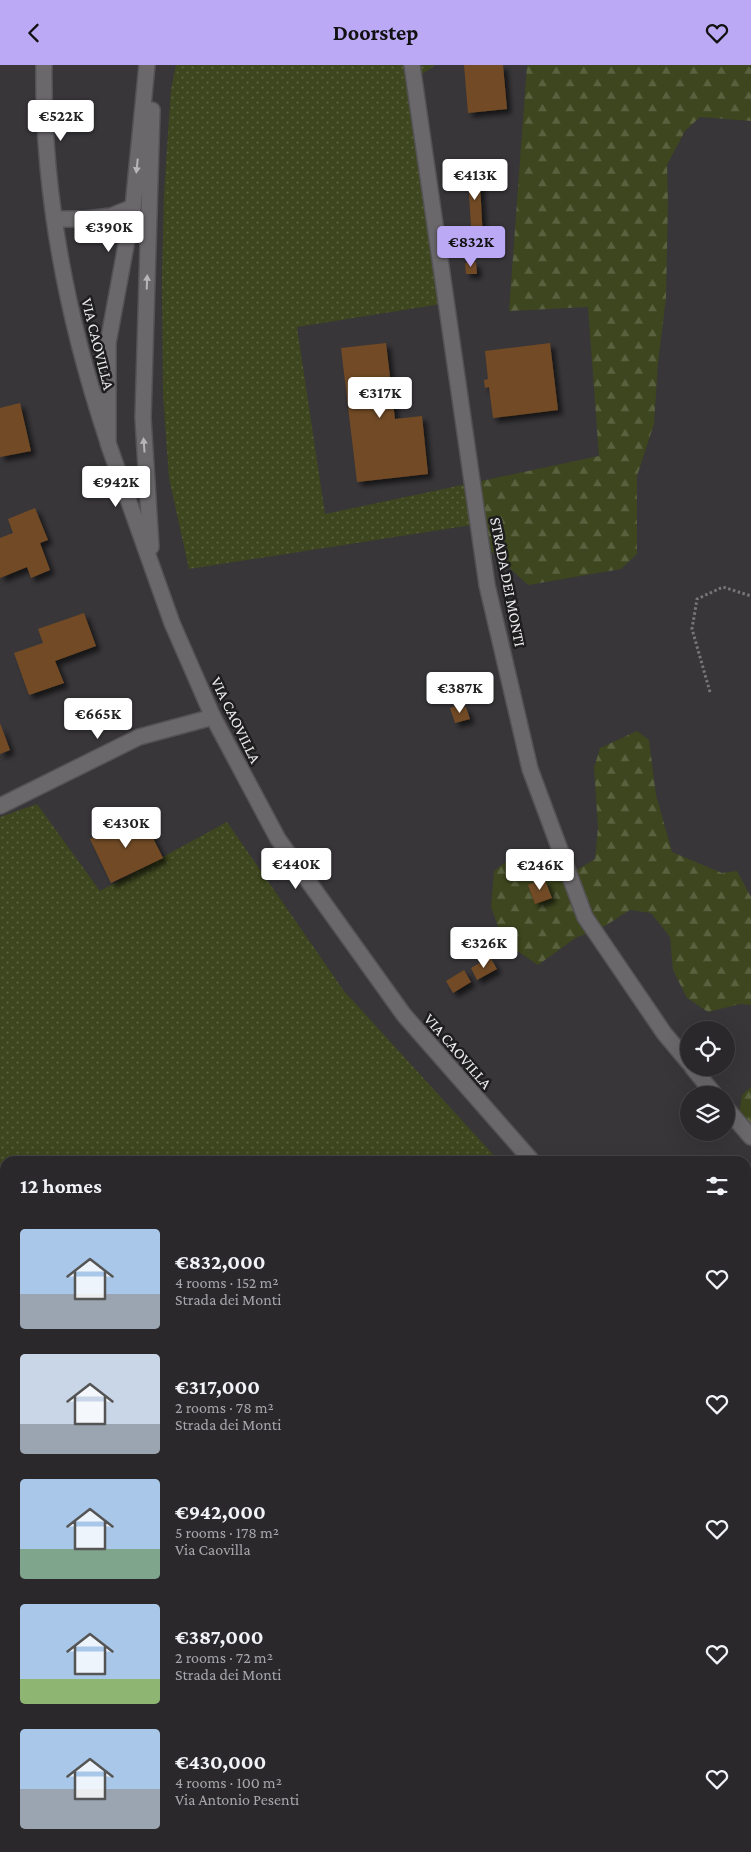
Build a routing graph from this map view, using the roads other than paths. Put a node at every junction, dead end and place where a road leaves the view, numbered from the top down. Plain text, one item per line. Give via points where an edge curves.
1 (44, 65) edge
2 (147, 65) edge
3 (153, 65) edge
4 (412, 65) edge
5 (133, 207) junction
6 (54, 219) junction
7 (108, 443) junction
8 (152, 563) junction
9 (213, 717) junction
10 (0, 806) edge
11 (680, 1052) edge
12 (699, 1076) edge
13 (708, 1086) edge
14 (735, 1118) edge
15 (751, 1137) edge
16 (528, 1156) edge

1 - 6 street, VIA CAOVILLA via 46,143
2 -> 5 street
8 -> 3 street via 143,418
4 - 11 street, STRADA DEI MONTI via 487,585 530,769 585,917
5 - 6 street via 111,216
5 - 7 street via 108,343
6 - 7 street, VIA CAOVILLA via 76,333
7 - 8 street, VIA CAOVILLA
8 - 9 street, VIA CAOVILLA via 172,623
9 - 10 street via 139,737
9 - 16 street, VIA CAOVILLA via 278,839 404,1015
12 - 13 street
14 - 15 street

